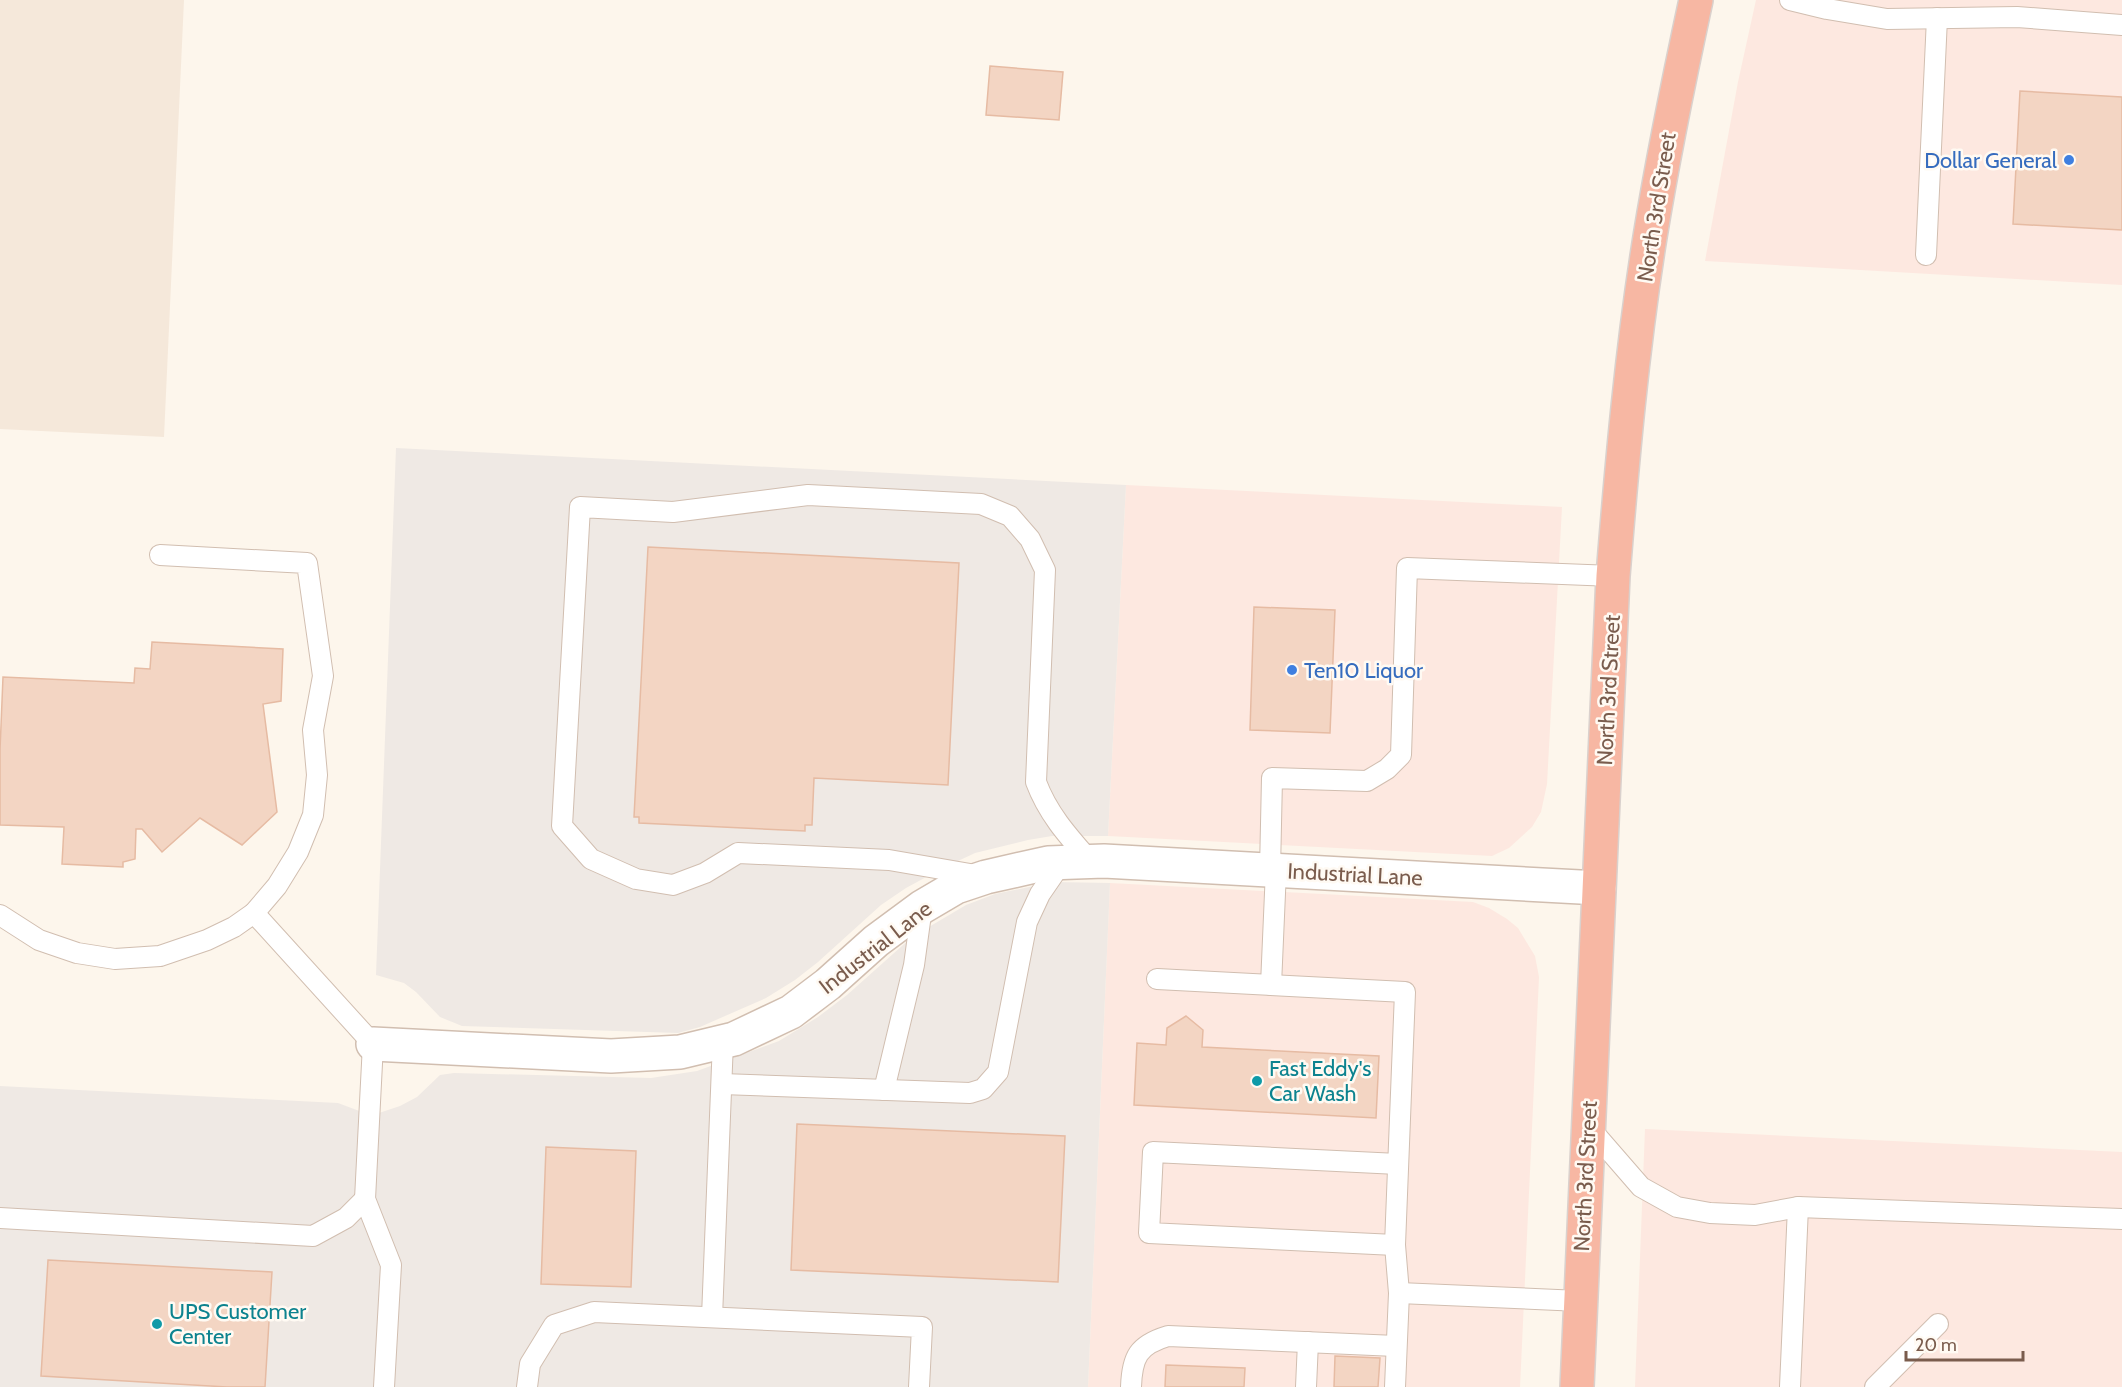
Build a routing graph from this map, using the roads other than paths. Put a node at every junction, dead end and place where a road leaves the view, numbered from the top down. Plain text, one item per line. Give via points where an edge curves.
1 (1696, 0) edge
2 (1790, 0) edge
3 (1936, 18) junction
4 (2122, 25) edge
5 (1926, 255) dead end
6 (160, 555) dead end
7 (1613, 576) junction
8 (1076, 862) junction
9 (1273, 870) junction
10 (986, 877) junction
11 (1599, 888) junction
12 (922, 907) junction
13 (254, 913) junction
14 (0, 915) edge
15 (1157, 979) dead end
16 (1271, 985) junction
17 (723, 1041) junction
18 (373, 1044) junction
19 (722, 1084) junction
20 (884, 1090) junction
21 (1588, 1126) junction
22 (1398, 1164) junction
23 (365, 1199) junction
24 (1798, 1207) junction
25 (0, 1218) edge
26 (2122, 1219) edge
27 (1395, 1245) junction
28 (1399, 1293) junction
29 (1580, 1301) junction
30 (712, 1317) junction
31 (1938, 1324) dead end
32 (1308, 1341) junction
33 (1396, 1346) junction
34 (384, 1387) edge
35 (526, 1387) edge
36 (919, 1387) edge
37 (1131, 1387) edge
38 (1306, 1387) edge
39 (1395, 1387) edge
40 (1576, 1387) edge
41 (1790, 1387) edge
42 (1875, 1387) edge

1 - 7 highway, North 3rd Street via 1650,238 1623,453
2 - 3 lane via 1887,19
3 - 4 lane via 2017,16
3 - 5 lane
6 - 13 lane via 307,563 323,676 313,730 317,775 313,815 298,852
7 - 9 lane via 1407,568 1401,755 1367,781 1272,778
7 - 11 highway, North 3rd Street
8 - 9 street, Industrial Lane
8 - 10 street, Industrial Lane
8 - 10 lane via 1036,782 1045,570 1030,539 1010,516 981,504 808,495 673,512 580,507 562,826 591,859 636,879 673,885 705,873 738,853 889,860
8 - 20 lane via 1040,894 1027,922 998,1072 983,1089 970,1093
9 - 11 street, Industrial Lane
9 - 16 lane
10 - 12 street, Industrial Lane via 956,887
11 - 21 highway, North 3rd Street
12 - 17 street, Industrial Lane via 790,1012
12 - 20 lane via 914,965
13 - 14 lane via 207,940 160,956 116,959 77,953 39,940
13 - 18 lane
15 - 16 lane
16 - 22 lane via 1405,992
17 - 18 street, Industrial Lane via 680,1052 611,1056
17 - 19 lane
18 - 23 lane
19 - 20 lane
19 - 30 lane
21 - 24 lane via 1641,1187 1677,1207 1755,1215
21 - 29 highway, North 3rd Street
22 - 27 lane
22 - 27 lane via 1153,1152 1149,1233
23 - 25 lane via 346,1218 313,1236
23 - 34 lane via 391,1265
24 - 26 lane
24 - 41 lane
27 - 28 lane
28 - 29 lane
28 - 33 lane
29 - 40 highway, North 3rd Street
30 - 35 lane via 594,1312 554,1325 530,1364
30 - 36 lane via 922,1327
31 - 42 lane
32 - 33 lane
32 - 37 lane via 1168,1336 1151,1341 1140,1351 1132,1365
32 - 38 lane
33 - 39 lane

